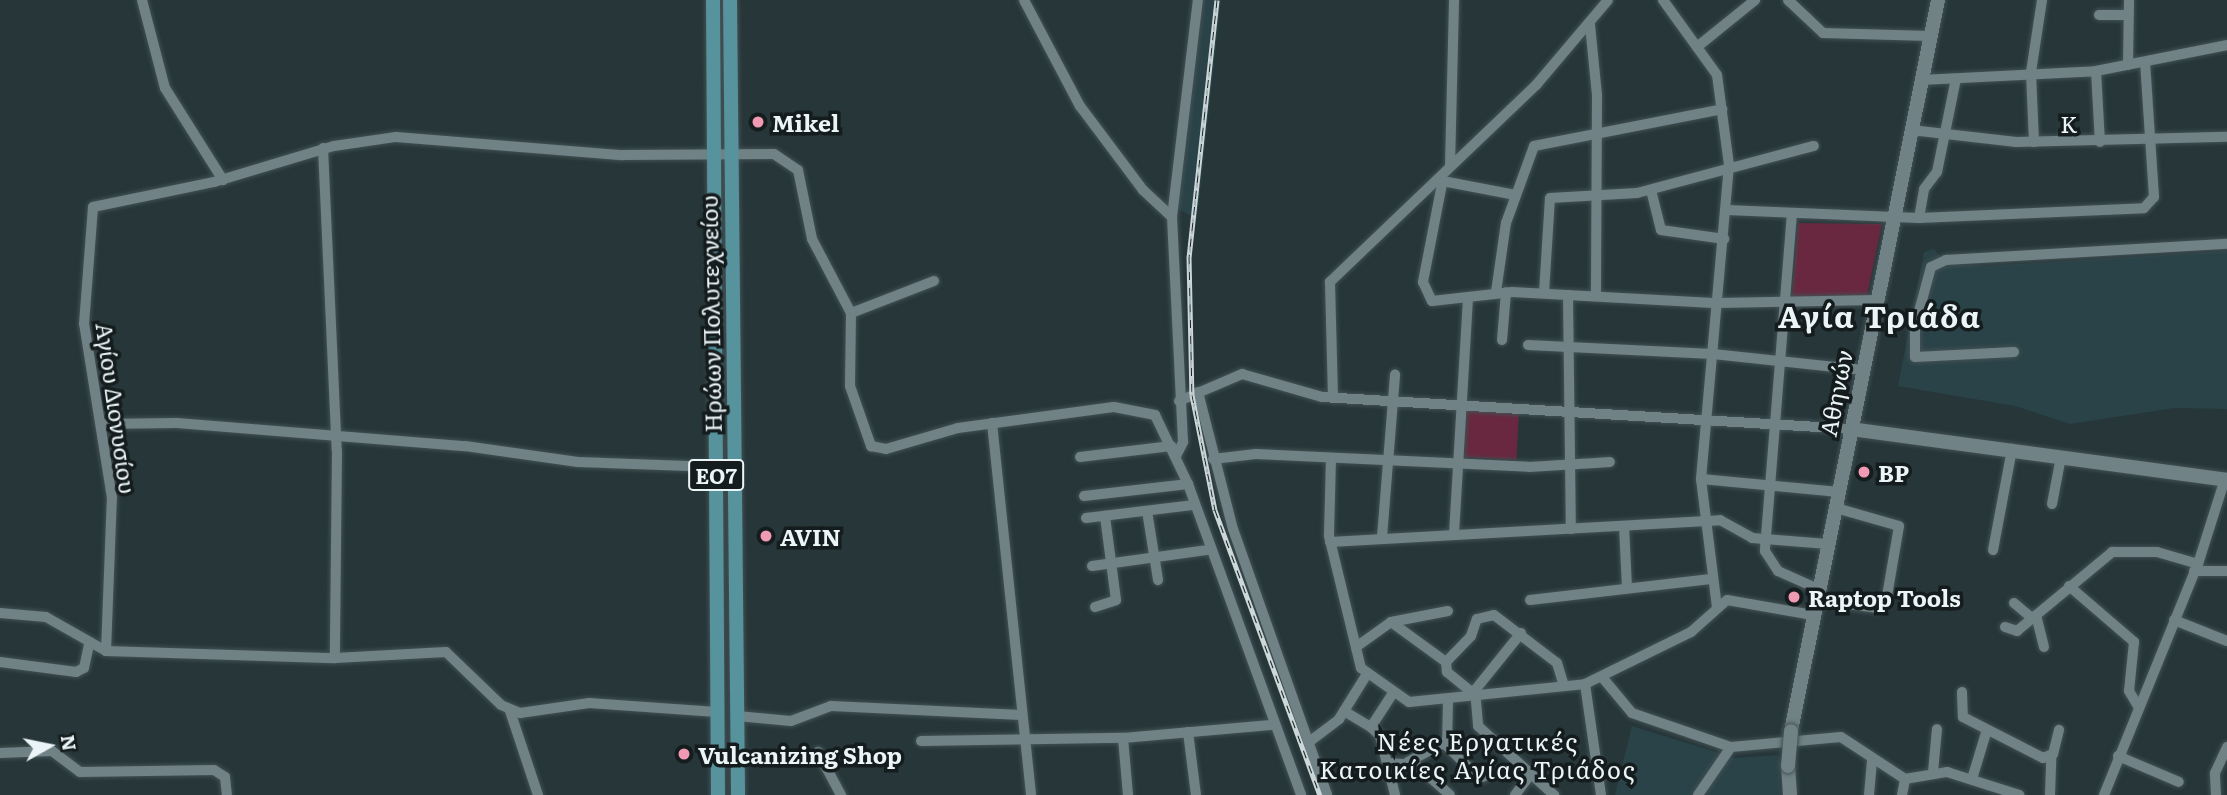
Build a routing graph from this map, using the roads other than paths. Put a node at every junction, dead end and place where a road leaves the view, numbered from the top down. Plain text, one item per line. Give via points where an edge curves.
1 (142, 0) edge
2 (713, 0) edge
3 (730, 0) edge
4 (1024, 0) edge
5 (1198, 0) edge
6 (1454, 0) edge
7 (1608, 0) edge
8 (1663, 0) edge
9 (1755, 0) edge
10 (1788, 0) edge
11 (1938, 0) edge
12 (2042, 0) edge
13 (2129, 0) edge
14 (2099, 15) dead end
15 (2129, 15) junction
16 (1590, 25) junction
17 (1930, 36) junction
18 (2227, 45) edge
19 (1697, 47) junction
20 (2145, 62) junction
21 (2128, 65) junction
22 (2096, 71) junction
23 (2031, 75) junction
24 (1956, 79) junction
25 (1921, 80) junction
26 (1722, 109) junction
27 (1911, 130) junction
28 (1593, 132) junction
29 (1943, 132) junction
30 (2227, 137) edge
31 (2153, 141) junction
32 (2035, 142) junction
33 (2100, 142) junction
34 (1814, 146) dead end
35 (323, 148) junction
36 (731, 154) junction
37 (714, 155) junction
38 (1450, 166) junction
39 (1730, 170) junction
40 (223, 180) junction
41 (1439, 182) junction
42 (1651, 190) junction
43 (1898, 192) junction
44 (1516, 195) junction
45 (1596, 195) junction
46 (1922, 195) junction
47 (1727, 211) junction
48 (1792, 213) junction
49 (1172, 216) junction
50 (1893, 216) junction
51 (1919, 218) junction
52 (1724, 239) junction
53 (2227, 244) edge
54 (934, 281) dead end
55 (1501, 292) junction
56 (1544, 293) junction
57 (1569, 295) junction
58 (1596, 296) junction
59 (1468, 297) junction
60 (1876, 300) junction
61 (1786, 302) junction
62 (1718, 303) junction
63 (851, 313) junction
64 (1502, 340) dead end
65 (1528, 345) dead end
66 (1569, 346) junction
67 (2014, 352) dead end
68 (1713, 354) junction
69 (1782, 361) junction
70 (1863, 370) junction
71 (1395, 375) dead end
72 (1198, 393) junction
73 (1333, 397) junction
74 (1394, 400) junction
75 (1179, 401) junction
76 (1462, 404) junction
77 (1568, 409) junction
78 (1706, 417) junction
79 (992, 423) junction
80 (1776, 423) junction
81 (101, 425) junction
82 (1851, 429) junction
83 (337, 437) junction
84 (2012, 449) junction
85 (1174, 451) junction
86 (1080, 457) dead end
87 (2061, 457) junction
88 (1331, 458) junction
89 (1213, 459) junction
90 (1389, 461) junction
91 (1610, 462) dead end
92 (1458, 464) junction
93 (1569, 464) junction
94 (716, 467) junction
95 (1700, 479) junction
96 (2225, 481) edge
97 (1188, 484) junction
98 (1772, 485) junction
99 (1839, 492) junction
100 (1084, 496) dead end
101 (2052, 503) dead end
102 (1194, 505) junction
103 (1836, 508) junction
104 (1147, 511) junction
105 (1105, 516) junction
106 (1086, 518) dead end
107 (1705, 520) junction
108 (1624, 526) junction
109 (1571, 529) junction
110 (1454, 534) junction
111 (1382, 537) junction
112 (1765, 539) junction
113 (1330, 542) junction
114 (1828, 544) junction
115 (1208, 550) junction
116 (1993, 550) dead end
117 (1154, 558) junction
118 (1111, 563) junction
119 (1092, 566) dead end
120 (2196, 568) junction
121 (2227, 571) edge
122 (1158, 579) dead end
123 (1711, 579) junction
124 (2069, 586) junction
125 (1627, 588) junction
126 (1817, 595) junction
127 (1530, 600) dead end
128 (2014, 603) dead end
129 (1095, 607) dead end
130 (1717, 607) junction
131 (1448, 611) dead end
132 (0, 612) edge
133 (1813, 615) junction
134 (2034, 617) junction
135 (2174, 620) junction
136 (1391, 622) junction
137 (2006, 627) dead end
138 (1521, 633) junction
139 (2227, 642) edge
140 (89, 645) junction
141 (1356, 647) junction
142 (2044, 647) dead end
143 (106, 651) junction
144 (335, 658) junction
145 (0, 662) edge
146 (1446, 662) junction
147 (1367, 674) junction
148 (1602, 677) junction
149 (1585, 684) junction
150 (1564, 686) junction
151 (1962, 692) dead end
152 (1393, 694) junction
153 (1474, 696) junction
154 (1448, 701) junction
155 (2138, 706) junction
156 (510, 711) junction
157 (1344, 711) junction
158 (718, 712) junction
159 (1022, 715) junction
160 (737, 716) junction
161 (1273, 725) junction
162 (1371, 727) junction
163 (1937, 729) dead end
164 (2059, 730) dead end
165 (1188, 732) junction
166 (1986, 733) junction
167 (1025, 738) junction
168 (1124, 738) junction
169 (921, 741) dead end
170 (1309, 742) junction
171 (1446, 742) junction
172 (1731, 747) junction
173 (2227, 747) edge
174 (0, 752) edge
175 (818, 752) dead end
176 (2118, 756) junction
177 (2050, 757) junction
178 (1872, 759) junction
179 (1408, 762) junction
180 (1388, 763) junction
181 (1933, 772) junction
182 (1493, 774) dead end
183 (1531, 774) junction
184 (1905, 779) junction
185 (1972, 779) junction
186 (2179, 782) dead end
187 (227, 795) edge
188 (538, 795) edge
189 (718, 795) edge
190 (738, 795) edge
191 (841, 795) edge
192 (1031, 795) edge
193 (1128, 795) edge
194 (1196, 795) edge
195 (1301, 795) edge
196 (1327, 795) edge
197 (1395, 795) edge
198 (1450, 795) edge
199 (1515, 795) edge
200 (1554, 795) edge
201 (1601, 795) edge
202 (1698, 795) edge
203 (1790, 795) edge
204 (1869, 795) edge
205 (1902, 795) edge
206 (2019, 795) edge
207 (2049, 795) edge
208 (2104, 795) edge
209 (2216, 795) edge

1 - 40 street via 165,88
2 - 37 main road, Ηρώων Πολυτεχνείου / ΕΟ7
3 - 36 main road, Ηρώων Πολυτεχνείου / ΕΟ7
4 - 49 street via 1080,106 1143,190
5 - 49 street
6 - 38 street
7 - 16 street
8 - 19 street
9 - 19 street
10 - 17 street via 1823,33
11 - 17 main road, Αθηνών
12 - 23 street
13 - 15 street
14 - 15 street
15 - 21 street
16 - 28 street via 1597,95
16 - 38 street
17 - 25 main road, Αθηνών
18 - 20 street
19 - 26 street via 1717,75
20 - 21 street
20 - 31 street
21 - 22 street
22 - 23 street
22 - 33 street
23 - 24 street
23 - 32 street
24 - 25 street
24 - 29 street
25 - 27 main road, Αθηνών
26 - 28 street
26 - 39 street
27 - 29 street, Κ
27 - 43 main road, Αθηνών
28 - 44 street via 1534,146
28 - 45 street
29 - 32 street, Κ
29 - 46 street via 1937,172
30 - 31 street, Κ
31 - 33 street, Κ
31 - 51 street via 2154,197 2144,208
32 - 33 street, Κ
34 - 39 street
35 - 37 street via 407,136 622,155
35 - 40 street
35 - 83 street
36 - 37 street
36 - 63 street via 774,153 796,166 815,246
36 - 160 main road, Ηρώων Πολυτεχνείου / ΕΟ7
37 - 94 main road, Ηρώων Πολυτεχνείου / ΕΟ7
38 - 41 street
39 - 42 street
39 - 47 street
40 - 81 street, Αγίου Διονυσίου via 112,201 91,213 84,324
41 - 44 street
41 - 59 street via 1424,292 1434,301
41 - 73 street via 1328,285
42 - 45 street
42 - 52 street via 1661,230
43 - 46 street
43 - 50 main road, Αθηνών
44 - 55 street
45 - 56 street via 1548,200
45 - 58 street
46 - 51 street
47 - 48 street
47 - 52 street
48 - 50 street
48 - 61 street
49 - 75 street
50 - 51 street
50 - 60 main road, Αθηνών
52 - 62 street
53 - 67 street via 1946,260 1931,267 1917,310 1915,356
54 - 63 street via 917,293
55 - 56 street
55 - 59 street
55 - 64 street
56 - 57 street
57 - 58 street
57 - 66 street
58 - 62 street
59 - 76 street
60 - 61 street
60 - 70 main road, Αθηνών
61 - 62 street
61 - 69 street
62 - 68 street
63 - 79 street via 850,386 871,446 886,449
65 - 66 street
66 - 68 street
66 - 77 street
68 - 69 street
68 - 78 street
69 - 70 street
69 - 80 street
70 - 82 main road, Αθηνών
71 - 74 street
72 - 73 street via 1242,374
72 - 75 street
72 - 89 street
73 - 74 street
74 - 76 street
74 - 90 street
75 - 85 street via 1183,442
76 - 77 street
76 - 92 street
77 - 78 street
77 - 93 street
78 - 80 street
78 - 95 street
79 - 85 street via 1132,406 1155,415
79 - 159 street
80 - 82 street
80 - 98 street
81 - 83 street via 177,424
81 - 143 street, Αγίου Διονυσίου via 112,498
82 - 84 main road
82 - 99 main road, Αθηνών
83 - 94 street via 578,462
83 - 144 street
84 - 87 main road
84 - 116 street
85 - 86 street
85 - 97 street
87 - 96 main road
87 - 101 street
88 - 89 street
88 - 90 street
88 - 113 street
89 - 170 street
90 - 92 street
90 - 111 street
91 - 93 street
92 - 93 street
92 - 110 street
93 - 109 street
94 - 158 main road, Ηρώων Πολυτεχνείου / ΕΟ7
95 - 98 street
95 - 107 street
96 - 120 street
97 - 100 street
97 - 102 street
98 - 99 street
98 - 112 street
99 - 103 main road, Αθηνών
102 - 104 street
102 - 115 street
103 - 114 main road, Αθηνών
103 - 126 street via 1899,526 1886,602 1878,608
104 - 105 street
104 - 117 street
105 - 106 street
105 - 118 street
107 - 108 street
107 - 112 street via 1724,520 1749,537
107 - 123 street
108 - 109 street
108 - 125 street
109 - 110 street
110 - 111 street
111 - 113 street
112 - 114 street
112 - 126 street via 1775,568
113 - 141 street
114 - 126 main road, Αθηνών
115 - 117 street
115 - 161 street
117 - 118 street
117 - 122 street
118 - 119 street
118 - 129 street via 1116,600
120 - 121 street
120 - 124 street via 2157,552 2118,550
120 - 135 street
123 - 125 street
123 - 130 street
124 - 134 street
124 - 155 street via 2134,642 2129,691
125 - 127 street
126 - 133 main road, Αθηνών
128 - 134 street
130 - 133 street via 1735,600
130 - 148 street via 1691,632
131 - 136 street
132 - 140 street via 46,617
133 - 203 main road, Αθηνών, bridge via 1791,731
134 - 137 street via 2016,632
134 - 142 street
135 - 139 street
135 - 155 street
136 - 141 street
136 - 146 street
138 - 146 street via 1500,615 1481,617
138 - 150 street via 1557,663
138 - 153 street
140 - 143 street
140 - 145 street via 84,668 76,673
141 - 147 street
143 - 144 street
144 - 156 street via 446,652
146 - 153 street via 1447,672
147 - 152 street
147 - 157 street
148 - 149 street
148 - 172 street via 1632,713
149 - 150 street
149 - 201 street
150 - 153 street
151 - 166 street via 1961,714
152 - 154 street via 1421,704
152 - 162 street
153 - 154 street
153 - 183 street via 1480,731
154 - 171 street
155 - 176 street
156 - 158 street via 589,703
156 - 188 street
157 - 162 street
157 - 170 street
158 - 189 main road, Ηρώων Πολυτεχνείου / ΕΟ7
159 - 160 street via 831,706 791,721
159 - 167 street
160 - 190 main road, Ηρώων Πολυτεχνείου / ΕΟ7
161 - 165 street
161 - 195 street
162 - 180 street via 1379,734
163 - 181 street
164 - 177 street
165 - 168 street
165 - 194 street
166 - 177 street
166 - 185 street
167 - 168 street
167 - 169 street
167 - 192 street
168 - 193 street
170 - 196 street
171 - 179 street
171 - 182 street via 1479,778
172 - 178 street via 1837,736
172 - 202 street
173 - 209 street via 2215,773
174 - 187 street via 52,751 80,772 214,770 225,777
175 - 191 street
176 - 186 street
176 - 208 street
177 - 207 street
178 - 184 street
178 - 204 street
179 - 180 street
179 - 198 street
180 - 197 street
181 - 184 street
181 - 185 street
183 - 199 street
183 - 200 street
184 - 205 street
185 - 206 street

